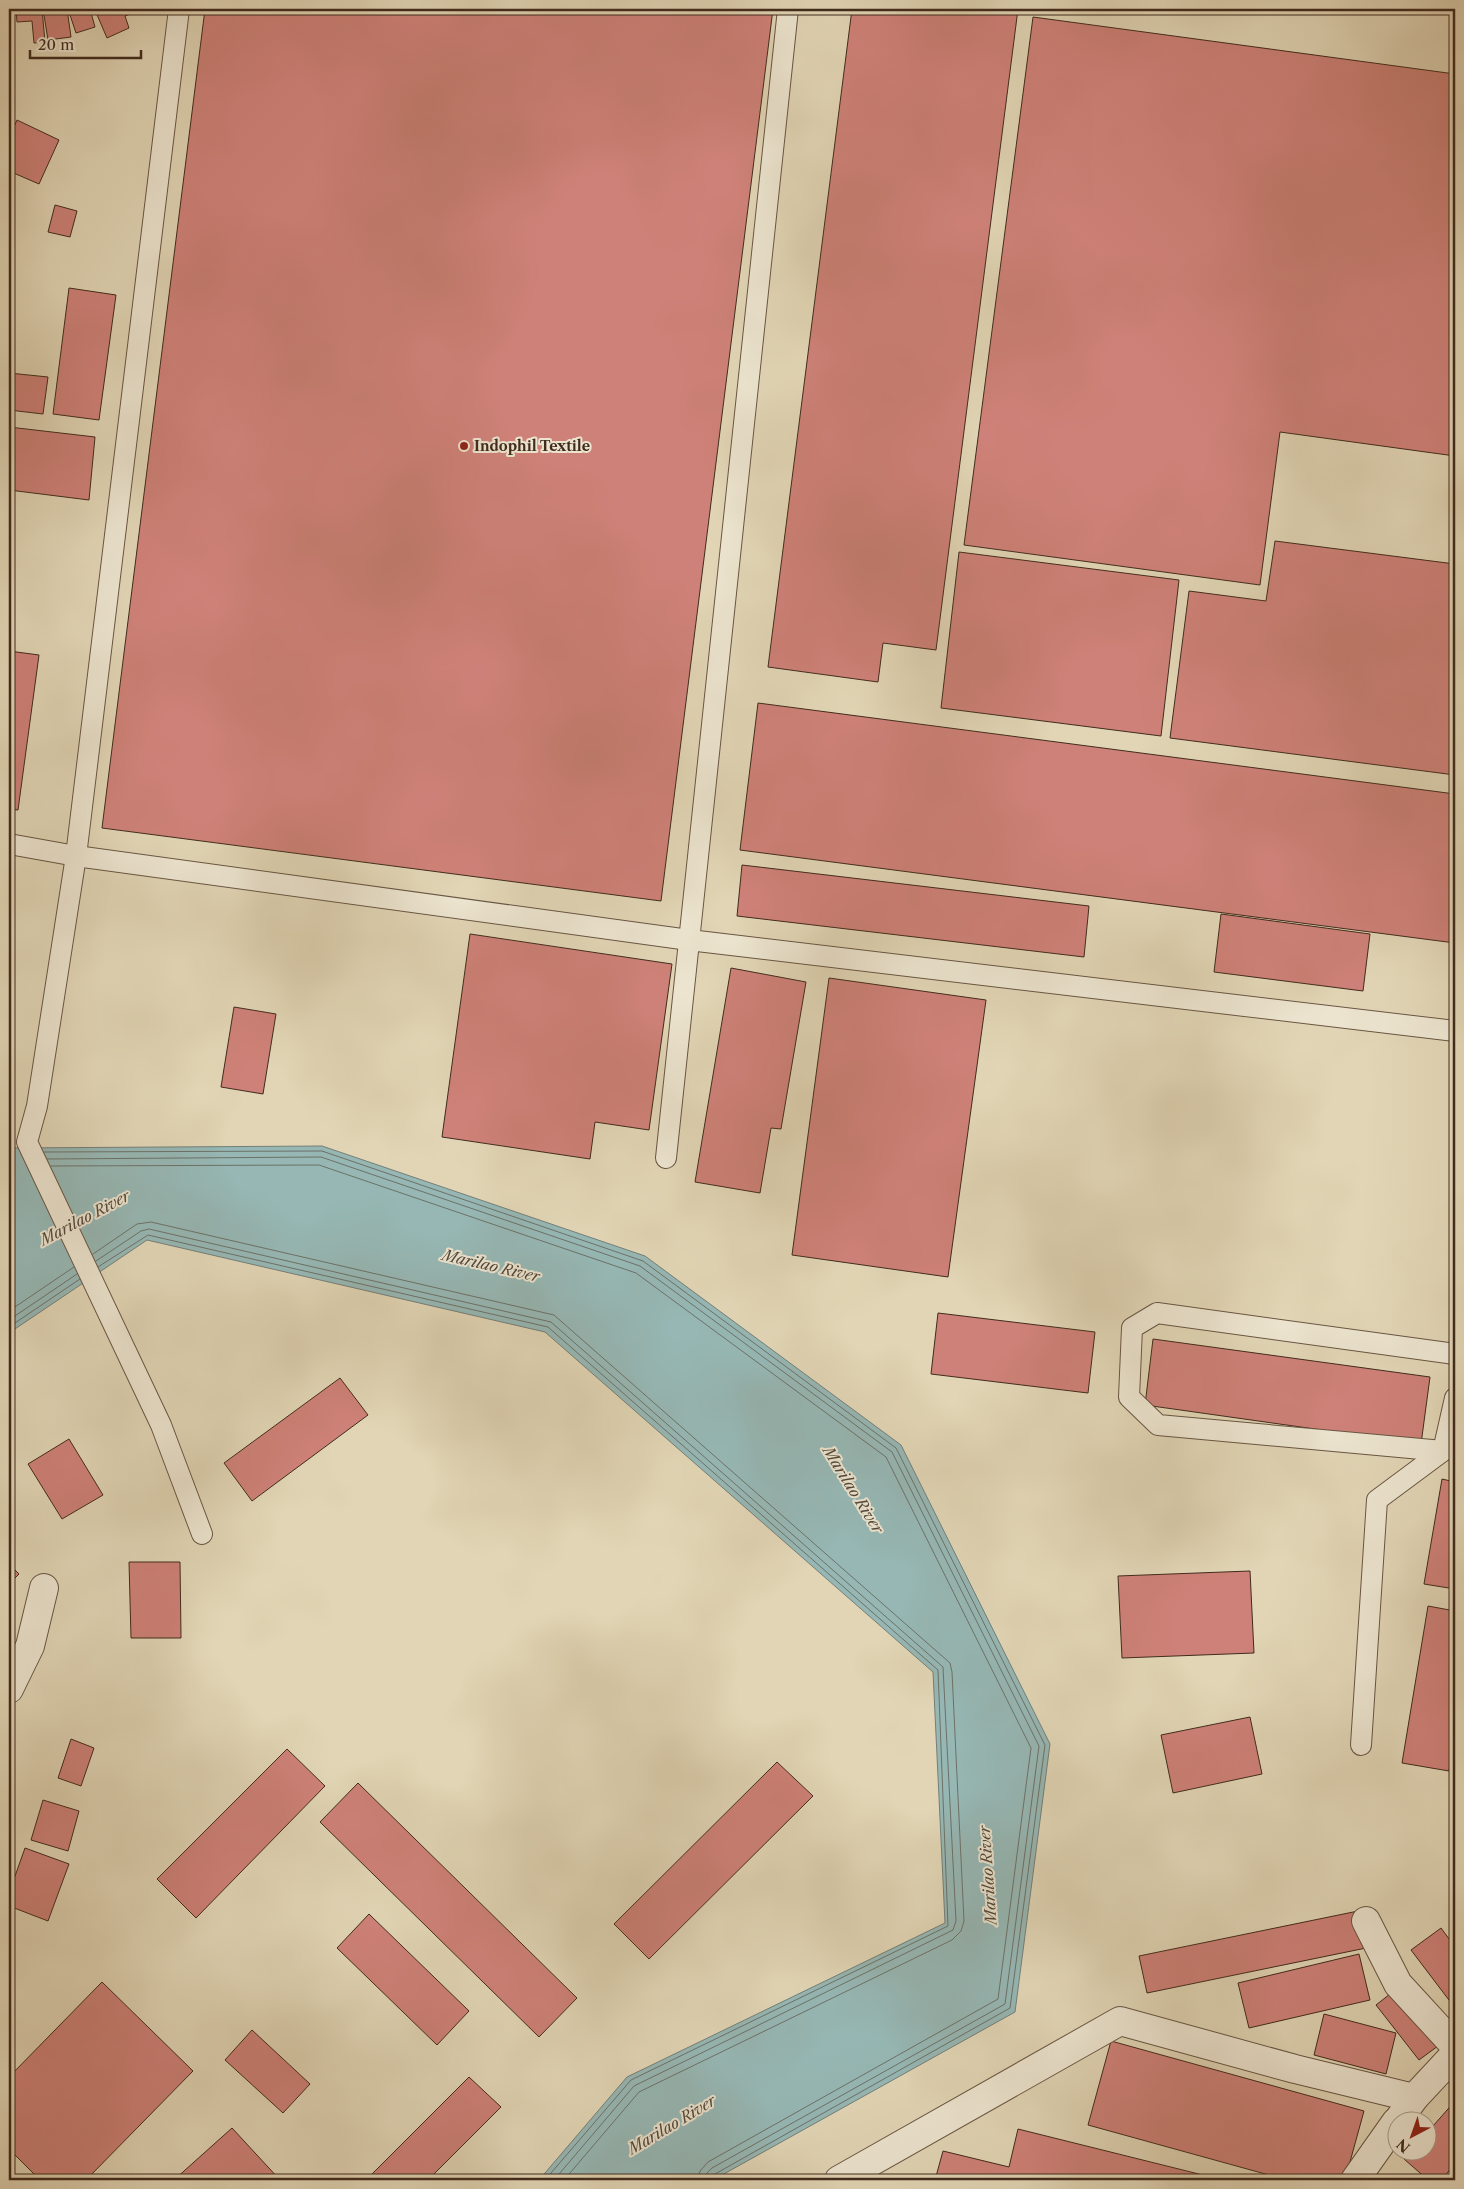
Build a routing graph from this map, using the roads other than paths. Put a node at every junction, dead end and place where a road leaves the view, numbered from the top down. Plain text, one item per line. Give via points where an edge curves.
1 (179, 9) edge
2 (788, 9) edge
3 (9, 844) edge
4 (76, 856) junction
5 (689, 940) junction
6 (1455, 1031) edge
7 (666, 1158) dead end
8 (1455, 1354) edge
9 (1455, 1398) edge
10 (1443, 1451) junction
11 (202, 1534) dead end
12 (44, 1588) dead end
13 (9, 1689) edge
14 (1361, 1745) dead end
15 (1366, 1921) dead end
16 (1455, 2046) edge
17 (1455, 2054) edge
18 (1414, 2098) junction
19 (1404, 2112) edge
20 (1386, 2137) edge
21 (839, 2180) edge
22 (1355, 2180) edge

1 - 4 lane
2 - 5 lane
3 - 4 lane
4 - 5 lane
4 - 11 lane via 37,1106 27,1142 160,1425
5 - 6 lane
5 - 7 lane
8 - 10 lane via 1157,1313 1132,1328 1129,1397 1158,1425
9 - 10 lane
10 - 14 lane via 1377,1500
12 - 13 street via 30,1646
15 - 16 street via 1398,1984
17 - 18 street
18 - 19 street
18 - 21 street via 1120,2022
20 - 22 street

